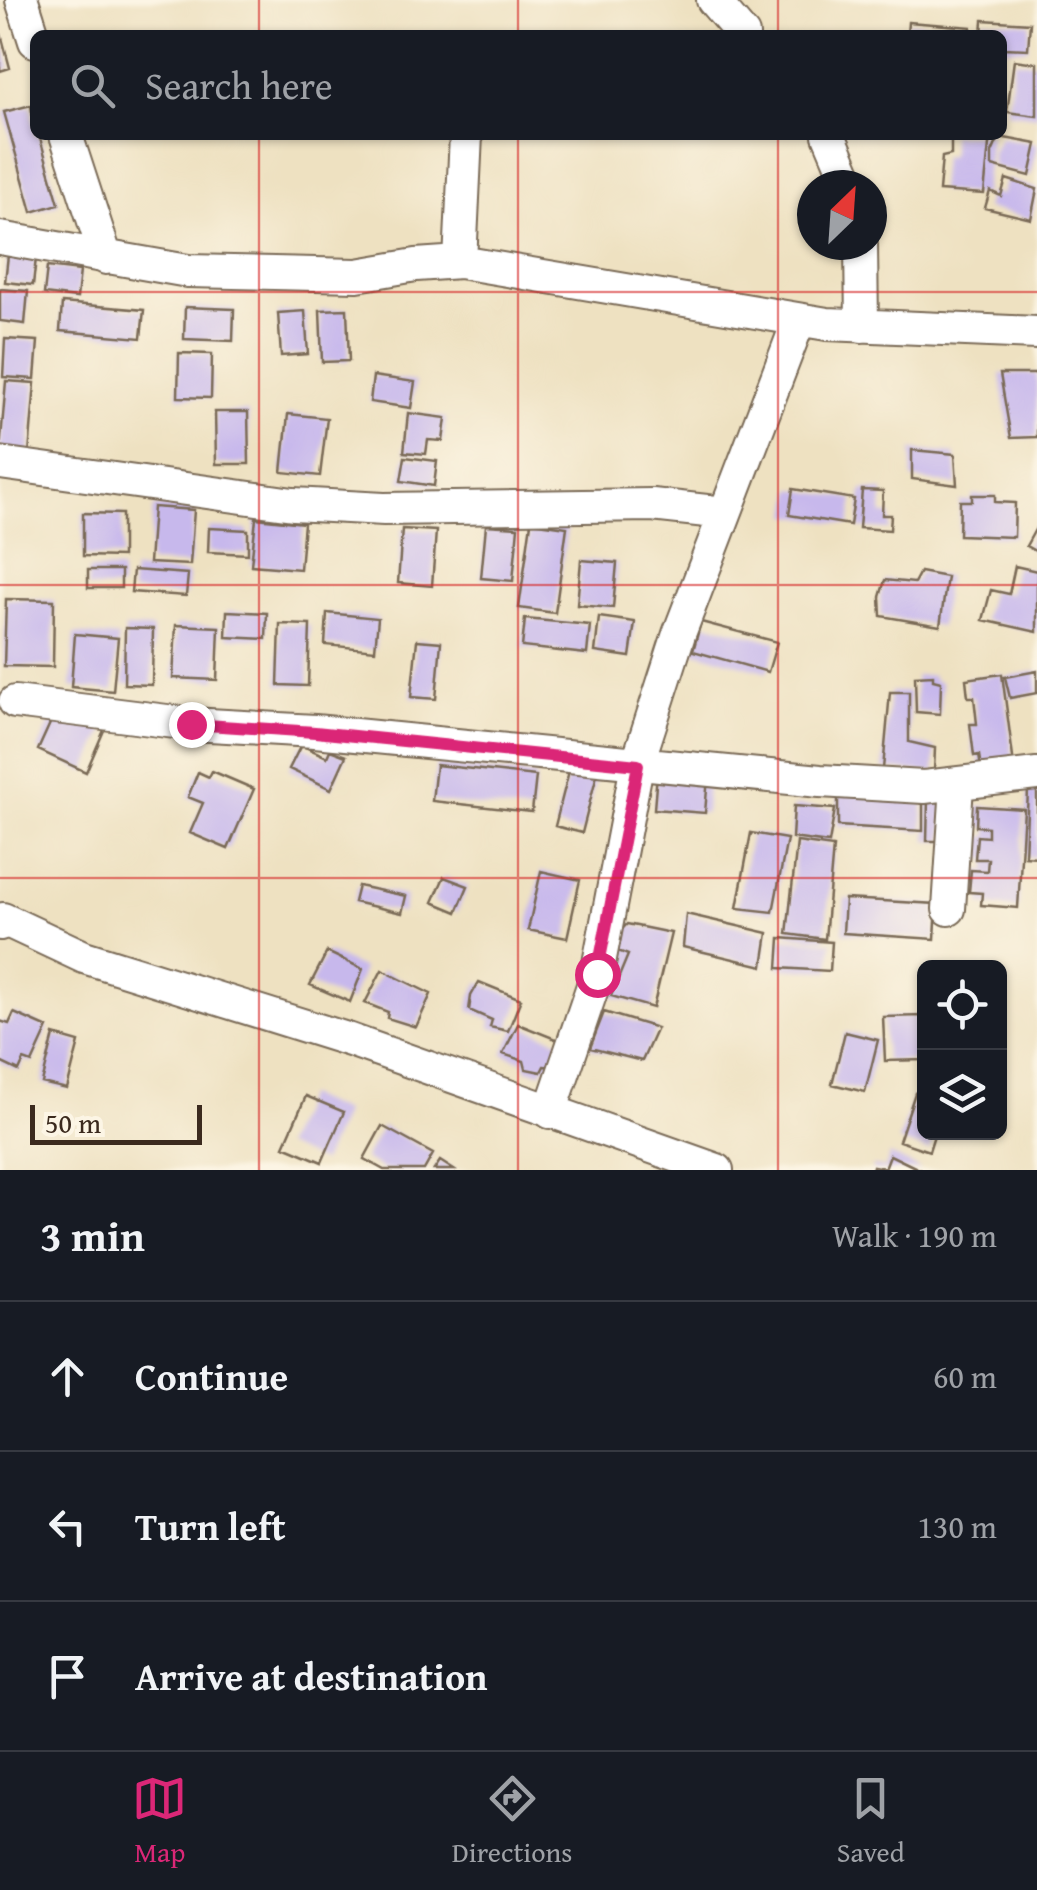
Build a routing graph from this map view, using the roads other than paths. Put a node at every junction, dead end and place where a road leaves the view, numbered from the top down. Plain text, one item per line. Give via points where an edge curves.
1 (22, 0) edge
2 (713, 0) edge
3 (32, 30) edge
4 (740, 30) edge
5 (68, 140) edge
6 (466, 140) edge
7 (831, 140) edge
8 (844, 170) edge
9 (0, 238) edge
10 (106, 258) junction
11 (861, 260) edge
12 (460, 262) junction
13 (799, 320) junction
14 (862, 326) junction
15 (1037, 333) edge
16 (0, 463) edge
17 (725, 513) junction
18 (15, 702) dead end
19 (638, 765) junction
20 (1037, 774) edge
21 (958, 785) junction
22 (949, 909) dead end
23 (1, 920) edge
24 (550, 1112) junction
25 (717, 1170) edge

1 - 3 street
2 - 4 street
5 - 10 street
6 - 12 street
7 - 8 street
9 - 10 street
10 - 12 street via 188,272 280,276
11 - 14 street
12 - 13 street
13 - 14 street
13 - 17 street
14 - 15 street
16 - 17 street via 311,505 652,504
17 - 19 street
18 - 19 street
19 - 21 street
19 - 24 street via 597,974
20 - 21 street
21 - 22 street
23 - 24 street via 84,957 280,1016
24 - 25 street

